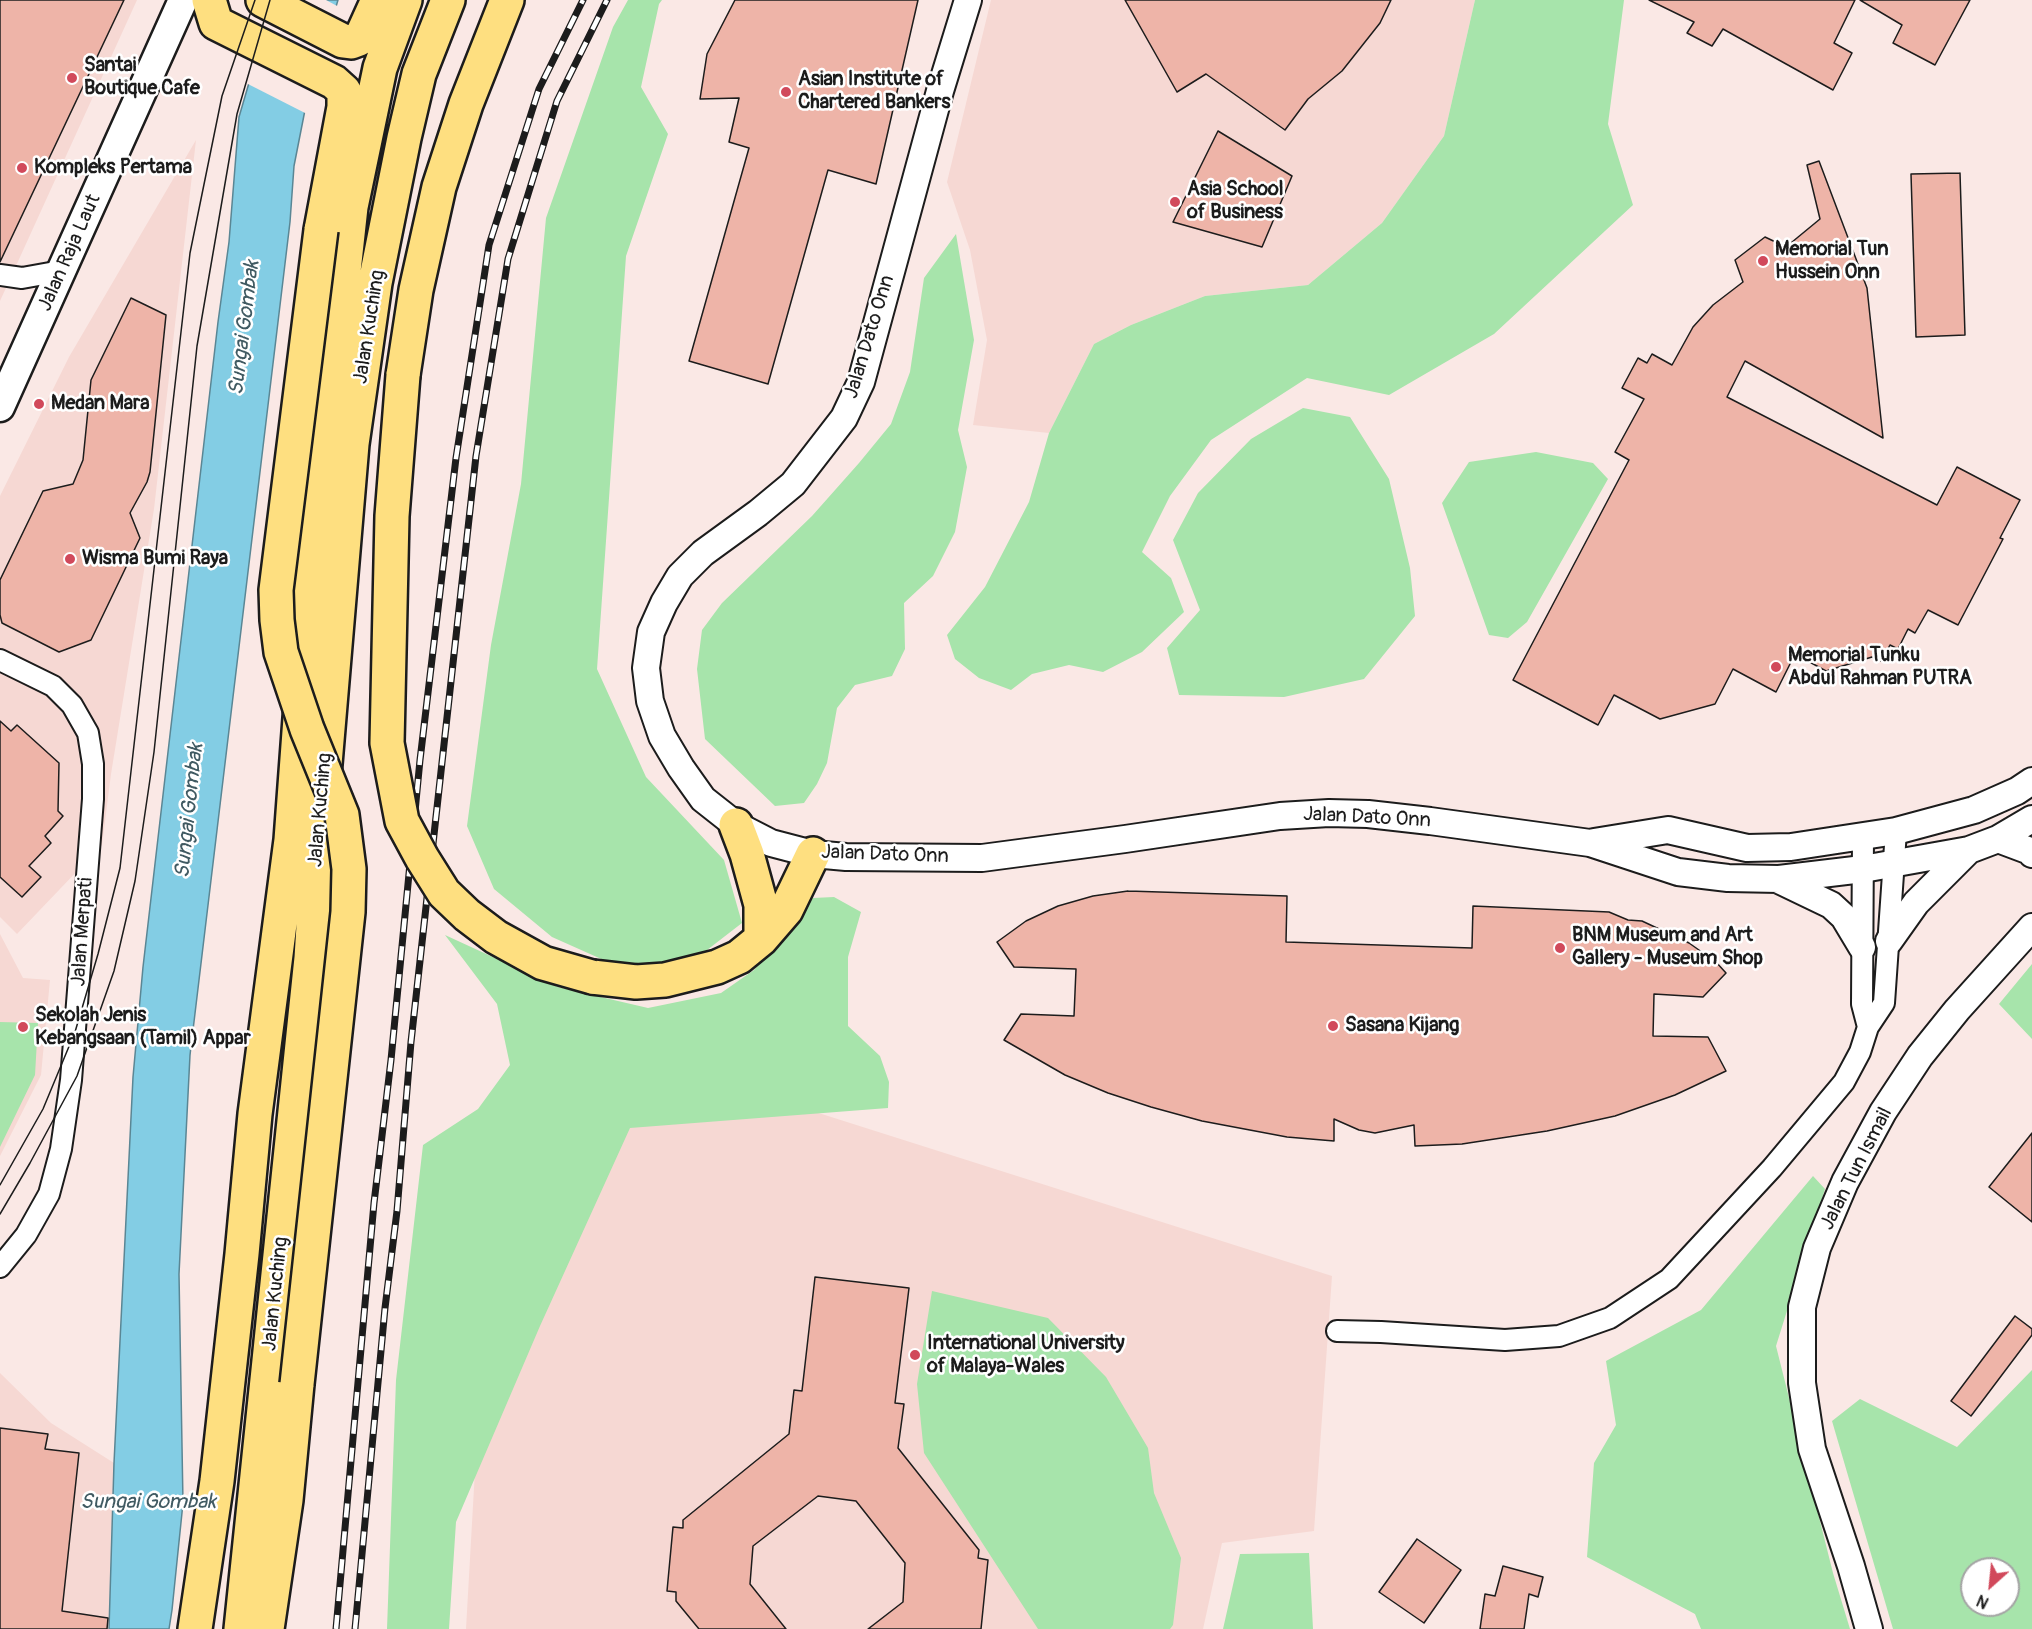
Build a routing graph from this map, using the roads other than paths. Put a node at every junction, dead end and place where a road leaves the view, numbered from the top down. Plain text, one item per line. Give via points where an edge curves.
1 (183, 0) edge
2 (262, 0) edge
3 (378, 0) edge
4 (405, 0) edge
5 (448, 0) edge
6 (507, 0) edge
7 (968, 0) edge
8 (213, 11) edge
9 (61, 271) junction
10 (0, 275) edge
11 (0, 407) edge
12 (0, 660) edge
13 (2032, 781) edge
14 (2032, 819) edge
15 (736, 825) junction
16 (1896, 831) junction
17 (1863, 836) junction
18 (1998, 839) junction
19 (1590, 843) junction
20 (1970, 850) junction
21 (813, 854) junction
22 (2032, 854) edge
23 (1895, 863) junction
24 (1863, 869) junction
25 (1779, 879) junction
26 (2032, 927) edge
27 (761, 939) junction
28 (1889, 941) junction
29 (1862, 947) junction
30 (1868, 1027) junction
31 (0, 1267) edge
32 (1337, 1330) dead end
33 (195, 1629) edge
34 (241, 1629) edge
35 (267, 1629) edge
36 (1869, 1629) edge

1 - 9 main road, Jalan Raja Laut
2 - 3 highway via 351,42 359,39
4 - 33 highway, Jalan Kuching via 380,68 350,218 310,583 291,840 255,1114 217,1481
5 - 34 highway, Jalan Kuching via 419,74 404,138 375,283 352,444 311,958
6 - 27 highway, bridge via 439,187 416,290 403,375 392,516 387,743 402,821 444,893 496,937 543,963 592,977 636,982 665,980 717,967 739,957
7 - 15 street, Jalan Dato Onn via 861,382 844,418 793,484 703,553 680,576 651,632 646,668 650,701 662,736 703,799
8 - 35 highway, bridge via 344,91 321,230 276,590 281,652 342,815 349,869 348,912 286,1500
9 - 10 street via 22,278
9 - 11 main road, Jalan Raja Laut
12 - 31 street, Jalan Merpati via 53,686 72,705 88,733 93,764 71,1080 61,1149 49,1194 26,1235
13 - 16 street via 1974,810
14 - 18 street
15 - 21 street, Jalan Dato Onn via 771,843
15 - 27 highway via 761,905
16 - 17 street, Jalan Dato Onn
16 - 23 street
17 - 19 street, Jalan Dato Onn via 1791,847 1747,848 1668,830
17 - 24 street
18 - 20 street
18 - 22 street
19 - 21 street, Jalan Dato Onn via 1420,819 1329,813 1280,816 982,858
19 - 25 street, Jalan Dato Onn via 1678,872
20 - 23 street
20 - 28 street via 1916,903
21 - 27 highway via 786,910
23 - 24 street, Jalan Dato Onn
23 - 28 street
24 - 25 street, Jalan Dato Onn
24 - 29 street
25 - 29 street via 1831,905 1844,917
26 - 36 street, Jalan Tun Ismail via 1949,1019 1883,1112 1845,1182 1817,1248 1802,1307 1802,1383 1812,1449
28 - 30 street via 1884,1004
29 - 30 street via 1862,1004
30 - 32 street via 1844,1082 1772,1168 1669,1279 1610,1318 1559,1336 1505,1340

